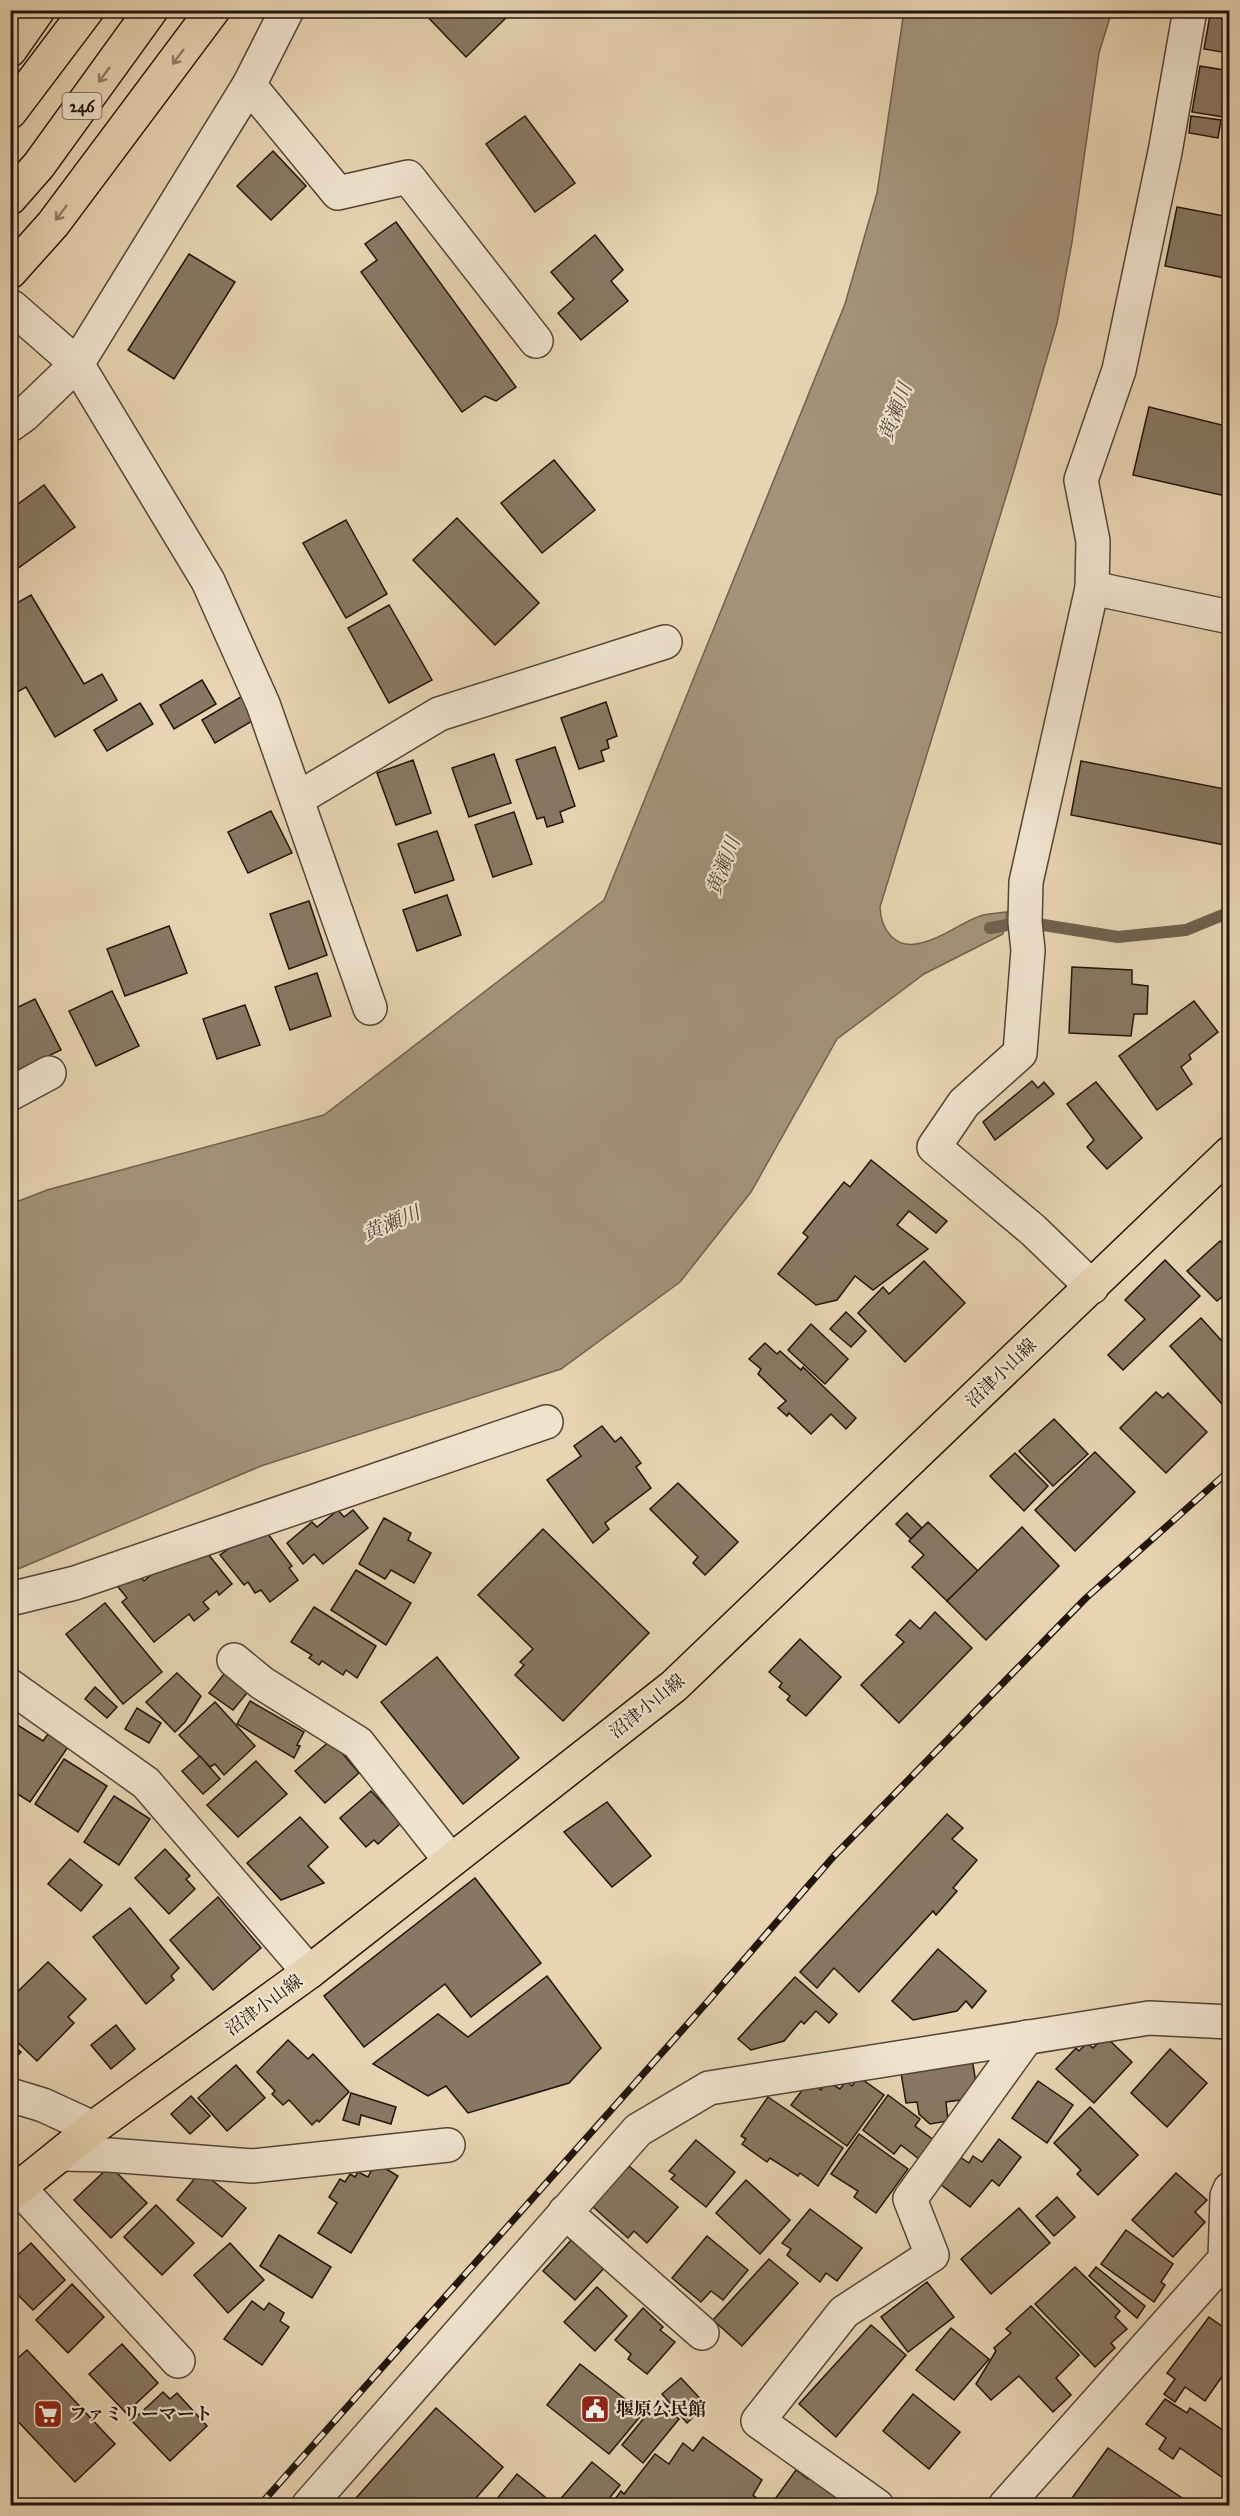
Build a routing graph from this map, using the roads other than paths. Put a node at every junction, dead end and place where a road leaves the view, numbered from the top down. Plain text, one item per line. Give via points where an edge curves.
1 (38, 10) edge
2 (87, 10) edge
3 (151, 10) edge
4 (213, 10) edge
5 (287, 10) edge
6 (1190, 10) edge
7 (10, 50) edge
8 (249, 86) junction
9 (10, 112) edge
10 (10, 198) edge
11 (10, 272) edge
12 (12, 307) dead end
13 (536, 341) dead end
14 (76, 364) junction
15 (10, 425) edge
16 (1092, 588) junction
17 (1230, 617) edge
18 (665, 642) dead end
19 (297, 799) junction
20 (370, 1008) dead end
21 (49, 1073) dead end
22 (10, 1094) edge
23 (1230, 1154) edge
24 (1092, 1287) junction
25 (546, 1422) dead end
26 (10, 1599) edge
27 (234, 1660) dead end
28 (10, 1686) edge
29 (450, 1860) junction
30 (309, 1972) junction
31 (1230, 2022) edge
32 (1027, 2037) junction
33 (10, 2095) edge
34 (93, 2128) junction
35 (448, 2145) dead end
36 (61, 2154) junction
37 (1230, 2189) edge
38 (15, 2191) edge
39 (565, 2212) junction
40 (702, 2333) dead end
41 (178, 2361) dead end
42 (308, 2505) edge
43 (877, 2505) edge
44 (1005, 2505) edge

1 - 7 main road
2 - 9 main road
3 -> 10 main road, 246 via 39,165
4 -> 11 main road via 53,224
5 - 8 street
6 - 16 street via 1119,370 1081,480 1093,542
8 - 13 street via 338,193 408,177
8 - 14 street
12 - 14 street
14 - 15 street
14 - 19 street via 208,581 263,704
16 - 17 street
16 - 24 street via 1026,882 1028,950 1020,1053 964,1103 934,1147 1033,1230
18 - 19 street via 439,714
19 - 20 street
21 - 22 street
23 - 24 main road, 沼津小山線
24 - 29 main road, 沼津小山線 via 674,1686
25 - 26 street via 75,1582
27 - 29 street via 262,1683 358,1743
28 - 30 street via 146,1783
29 - 30 main road, 沼津小山線
30 - 34 main road, 沼津小山線
31 - 32 street via 1149,2018
32 - 39 street via 709,2088 638,2130
32 - 43 street via 910,2199 932,2255 844,2312 758,2421
33 - 34 street
34 - 36 main road, 沼津小山線
35 - 36 street via 252,2166
36 - 38 main road, 沼津小山線
37 - 44 street via 1224,2259
38 - 41 street
39 - 40 street
39 - 42 street

